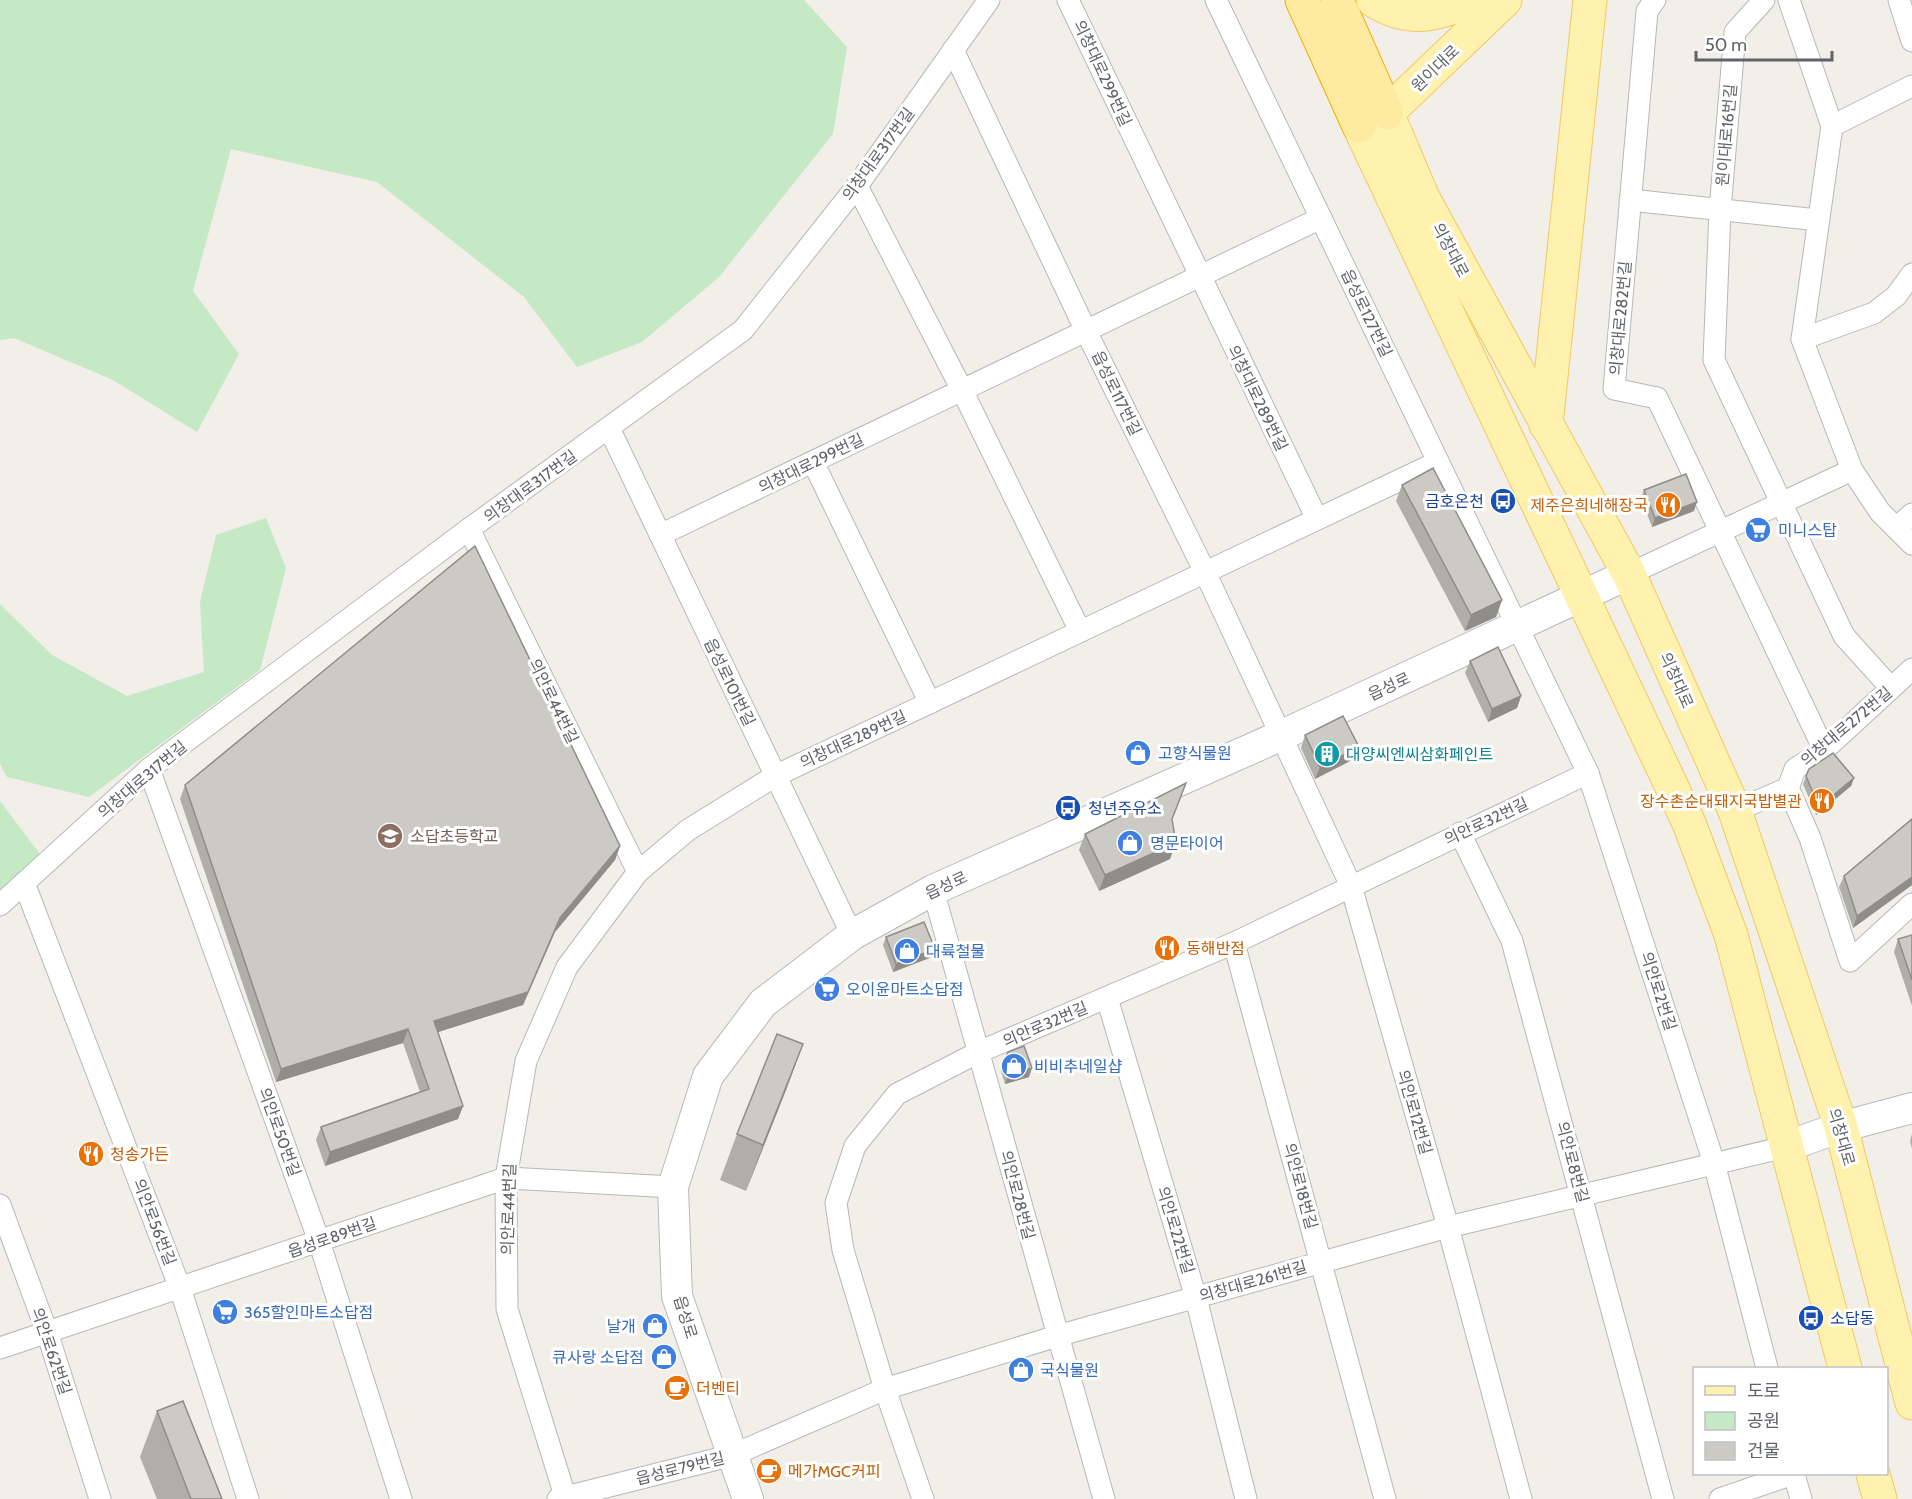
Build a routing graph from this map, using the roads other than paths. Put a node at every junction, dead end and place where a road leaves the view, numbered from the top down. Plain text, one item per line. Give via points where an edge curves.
1 (989, 0) edge
2 (1068, 0) edge
3 (1216, 0) edge
4 (1302, 0) edge
5 (1337, 0) edge
6 (1373, 0) edge
7 (1473, 0) edge
8 (1505, 0) edge
9 (1590, 0) edge
10 (1655, 0) edge
11 (1764, 0) edge
12 (1789, 0) edge
13 (1899, 0) edge
14 (1912, 41) edge
15 (953, 51) junction
16 (1912, 86) edge
17 (1373, 120) junction
18 (1832, 126) junction
19 (857, 186) junction
20 (1630, 200) junction
21 (1720, 210) junction
22 (1321, 218) junction
23 (1818, 220) junction
24 (1912, 274) edge
25 (1200, 277) junction
26 (1086, 331) junction
27 (1802, 339) junction
28 (962, 390) junction
29 (1546, 426) junction
30 (609, 429) junction
31 (813, 462) junction
32 (1438, 462) junction
33 (1852, 470) junction
34 (1780, 504) junction
35 (1912, 513) edge
36 (1317, 519) junction
37 (1896, 528) junction
38 (469, 529) junction
39 (1721, 531) junction
40 (660, 535) junction
41 (1912, 544) edge
42 (1206, 572) junction
43 (1629, 574) junction
44 (1581, 596) junction
45 (1517, 626) junction
46 (1080, 632) junction
47 (1912, 669) edge
48 (1891, 688) junction
49 (930, 703) junction
50 (1280, 736) junction
51 (1824, 750) junction
52 (149, 769) junction
53 (1588, 773) junction
54 (775, 776) junction
55 (1788, 788) junction
56 (1736, 811) junction
57 (1460, 833) junction
58 (638, 872) junction
59 (24, 883) junction
60 (1352, 886) junction
61 (933, 891) junction
62 (1912, 904) edge
63 (0, 905) edge
64 (852, 935) junction
65 (1234, 943) junction
66 (1107, 998) junction
67 (979, 1052) junction
68 (1912, 1108) edge
69 (1841, 1127) junction
70 (1785, 1147) junction
71 (1714, 1163) junction
72 (506, 1178) junction
73 (673, 1187) junction
74 (1582, 1194) junction
75 (0, 1205) edge
76 (1448, 1227) junction
77 (319, 1241) junction
78 (1322, 1262) junction
79 (180, 1288) junction
80 (1196, 1298) junction
81 (47, 1332) junction
82 (1058, 1336) junction
83 (0, 1348) edge
84 (1767, 1367) edge
85 (1845, 1367) edge
86 (885, 1389) junction
87 (1912, 1403) edge
88 (733, 1455) junction
89 (1788, 1475) edge
90 (1795, 1475) edge
91 (1874, 1475) edge
92 (563, 1498) edge
93 (100, 1499) edge
94 (248, 1499) edge
95 (401, 1499) edge
96 (748, 1499) edge
97 (923, 1499) edge
98 (1104, 1499) edge
99 (1246, 1499) edge
100 (1384, 1499) edge
101 (1521, 1499) edge
102 (1663, 1499) edge
103 (1720, 1499) edge
104 (1801, 1499) edge
105 (1880, 1499) edge

1 - 15 street, 의창대로317번길
2 - 25 street, 의창대로299번길
3 - 22 street, 읍성로127번길
4 - 17 highway, 의창대로
5 - 17 highway, 의창대로
6 - 7 main road via 1390,11 1435,15
8 - 17 main road, 원이대로
9 - 29 main road
10 - 20 street via 1647,11
11 - 21 street, 원이대로16번길 via 1735,32
12 - 18 street
13 - 14 street
15 - 19 street, 의창대로317번길
15 - 26 street, 읍성로117번길
16 - 18 street
17 - 29 main road, 의창대로 via 1423,198
17 - 44 main road, 의창대로
18 - 23 street
19 - 28 street
19 - 30 street, 의창대로317번길 via 743,330
20 - 21 street
20 - 39 street, 의창대로282번길 via 1614,388 1657,398
21 - 23 street
21 - 34 street via 1714,360
22 - 25 street, 의창대로299번길
22 - 32 street, 읍성로127번길
23 - 27 street
24 - 27 street via 1896,296 1874,313
25 - 26 street, 의창대로299번길
25 - 36 street, 의창대로289번길
26 - 28 street, 의창대로299번길
26 - 42 street, 읍성로117번길
27 - 33 street
28 - 31 street, 의창대로299번길
28 - 46 street
29 - 43 main road, 의창대로
30 - 38 street, 의창대로317번길
30 - 40 street, 읍성로101번길
31 - 40 street, 의창대로299번길
31 - 49 street
32 - 36 street, 의창대로289번길
32 - 45 street, 읍성로127번길
33 - 34 street
33 - 37 street via 1880,512
34 - 39 street
34 - 48 street via 1844,636
35 - 37 street
36 - 42 street, 의창대로289번길
37 - 41 street
38 - 52 street, 의창대로317번길
38 - 58 street, 의안로44번길
39 - 43 street
39 - 51 street, 의창대로282번길
40 - 54 street, 읍성로101번길
42 - 46 street, 의창대로289번길
42 - 50 street, 읍성로117번길
43 - 44 main road, 읍성로
43 - 56 main road, 의창대로
44 - 45 main road, 읍성로
44 - 70 main road, 의창대로 via 1689,823 1731,935
45 - 50 main road, 읍성로
45 - 53 street, 의안로2번길
46 - 49 street, 의창대로289번길
47 - 48 street, 의창대로272번길
48 - 51 street, 의창대로272번길
49 - 54 street, 의창대로289번길
50 - 60 street, 의안로12번길
50 - 61 main road, 읍성로
51 - 55 street, 의창대로272번길 via 1795,769
52 - 59 street, 의창대로317번길
52 - 77 street, 의안로50번길
53 - 57 street, 의안로32번길
53 - 71 street, 의안로2번길
54 - 58 street, 의안로44번길 via 688,830
54 - 64 street, 읍성로101번길
55 - 56 street
55 - 62 street via 1810,838 1850,961
56 - 69 main road, 의창대로
57 - 60 street, 의안로32번길
57 - 74 street, 의안로8번길 via 1512,941
58 - 72 street, 의안로44번길 via 567,967 526,1061
59 - 63 street, 의창대로317번길
59 - 79 street, 의안로56번길
60 - 65 street, 의안로32번길
60 - 76 street, 의안로12번길
61 - 64 main road, 읍성로
61 - 67 street, 의안로28번길
64 - 73 main road, 읍성로 via 763,1003 708,1076
65 - 66 street, 의안로32번길
65 - 78 street, 의안로18번길
66 - 67 street, 의안로32번길
66 - 80 street, 의안로22번길
67 - 82 street, 의안로28번길
67 - 86 street, 의안로32번길 via 897,1094 855,1146 836,1203 843,1250
68 - 69 main road
69 - 70 main road
69 - 87 main road, 의창대로
70 - 71 street, 의창대로261번길
70 - 85 main road, 의창대로
71 - 74 street, 의창대로261번길
71 - 84 street, 의안로2번길
72 - 73 street, 읍성로89번길
72 - 77 street, 읍성로89번길
72 - 92 street, 의안로44번길 via 507,1309
73 - 88 main road, 읍성로 via 677,1296
74 - 76 street, 의창대로261번길
74 - 102 street, 의안로8번길
75 - 81 street, 의안로62번길
76 - 78 street, 의창대로261번길
76 - 101 street, 의안로12번길
77 - 79 street, 읍성로89번길
77 - 95 street, 의안로50번길
78 - 80 street, 의창대로261번길
78 - 100 street, 의안로18번길
79 - 81 street, 읍성로89번길
79 - 94 street, 의안로56번길
80 - 82 street, 의창대로261번길
80 - 99 street, 의안로22번길
81 - 83 street, 읍성로89번길
81 - 93 street, 의안로62번길
82 - 86 street, 의창대로261번길
82 - 98 street, 의안로28번길
86 - 88 street, 의창대로261번길
86 - 97 street, 의안로32번길
88 - 92 street, 읍성로79번길
88 - 96 main road, 읍성로
89 - 103 street
90 - 104 street
91 - 105 main road

